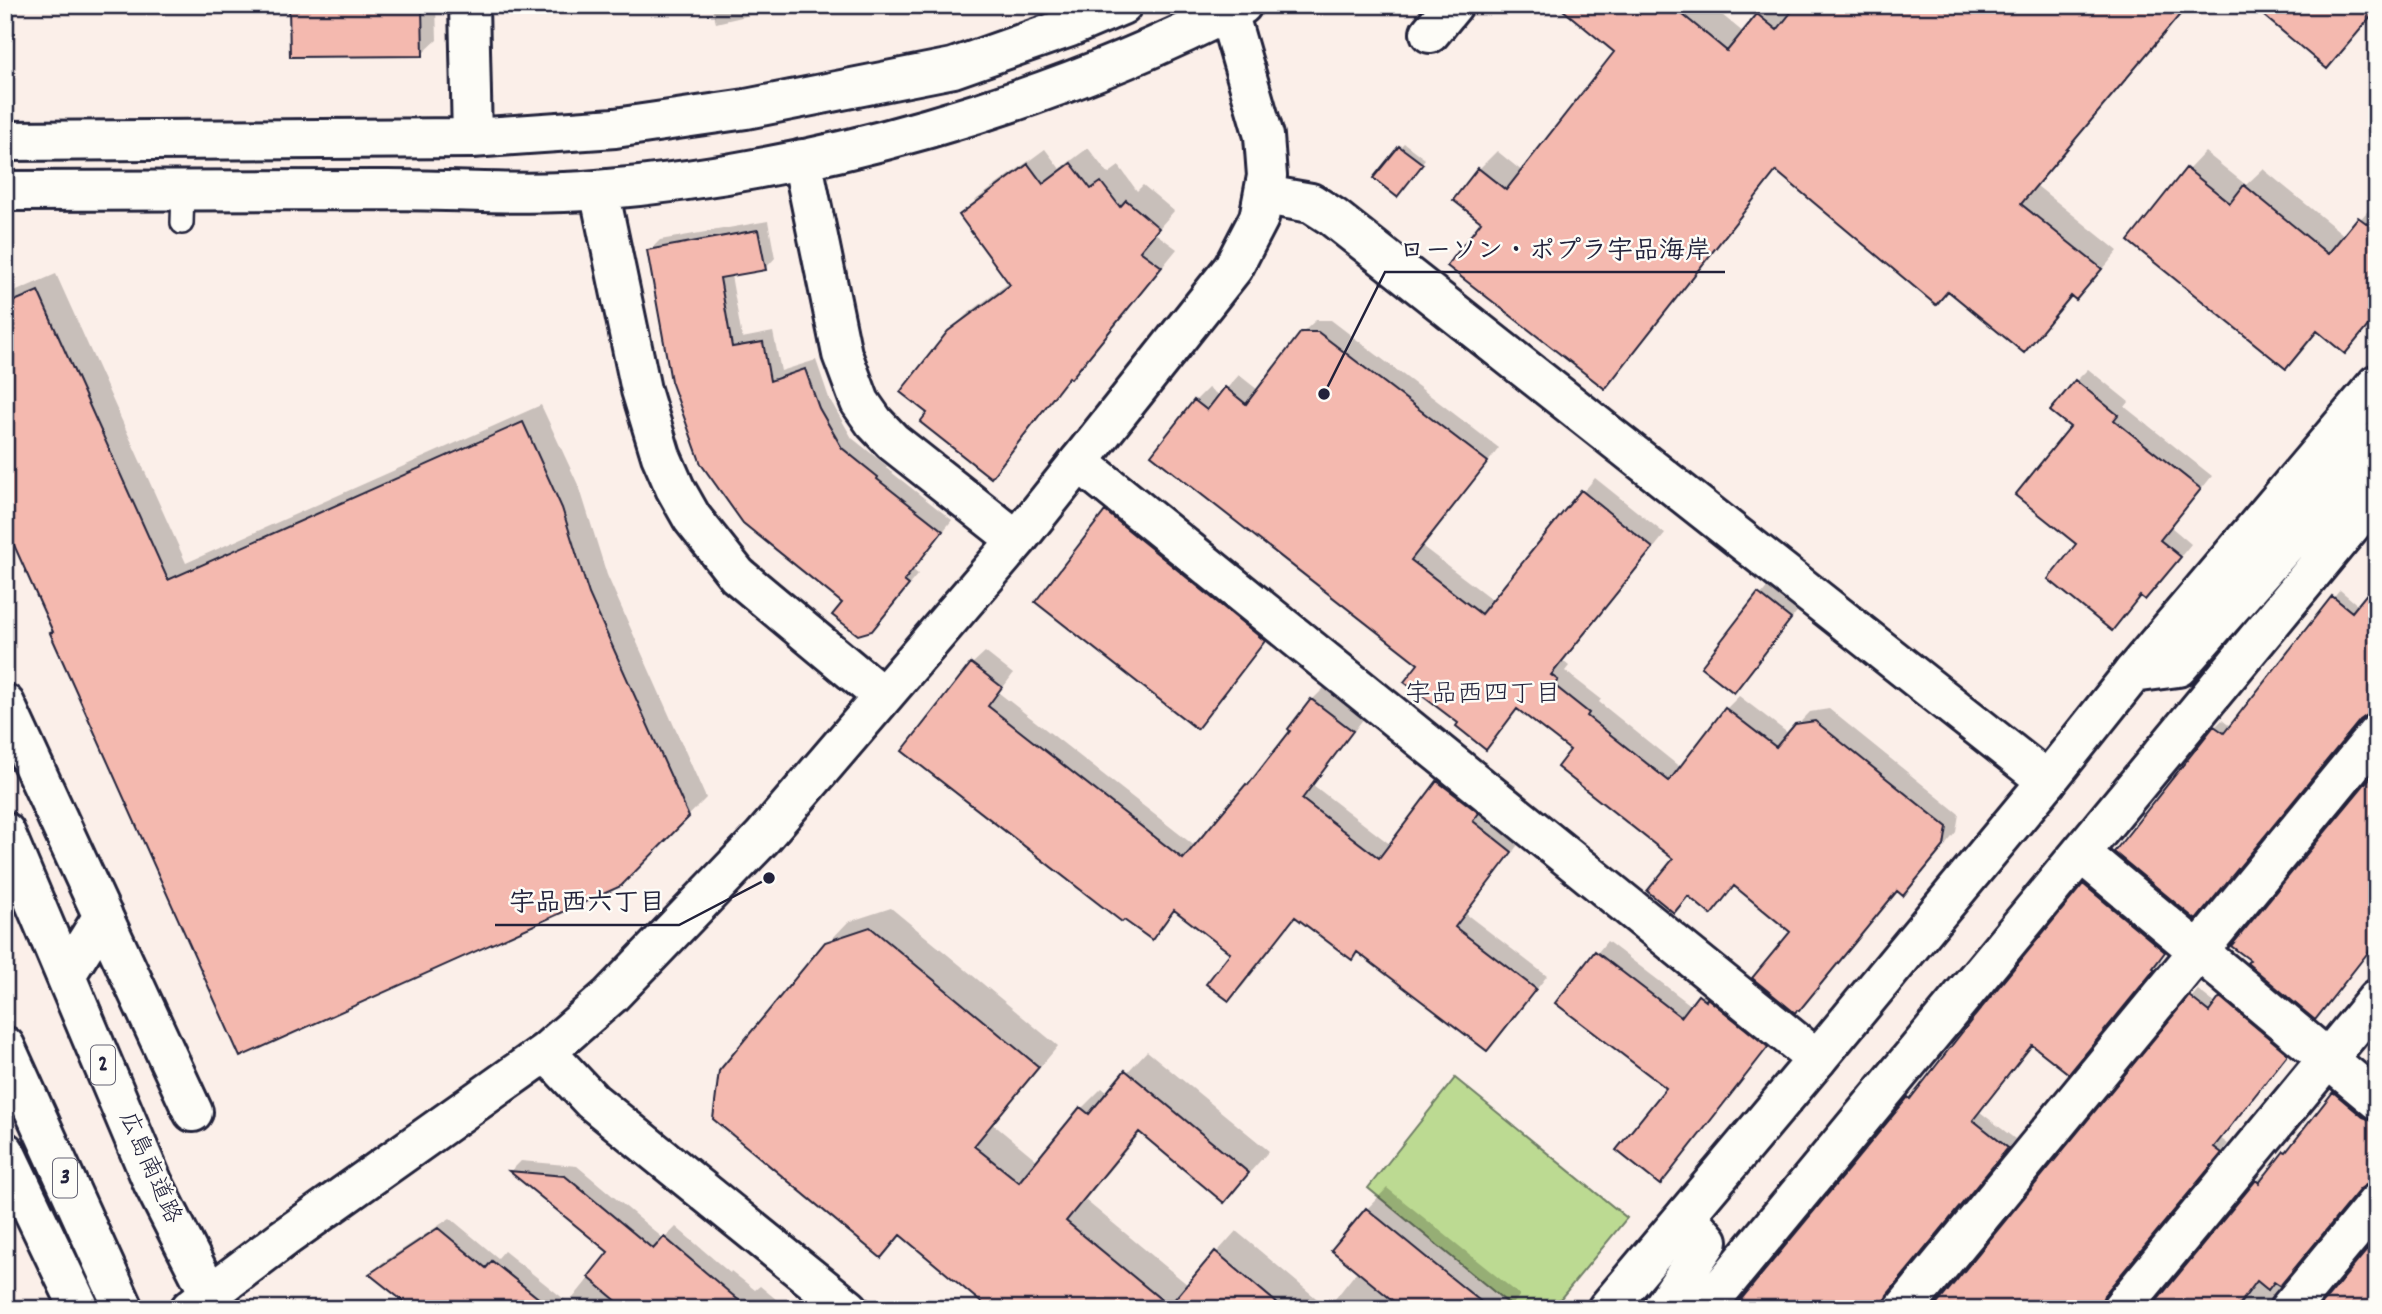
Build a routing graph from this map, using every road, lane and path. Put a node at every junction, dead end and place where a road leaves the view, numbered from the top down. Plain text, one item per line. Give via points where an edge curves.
1 (469, 5) edge
2 (1122, 5) edge
3 (1232, 7) edge
4 (472, 138) junction
5 (5, 141) edge
6 (802, 159) junction
7 (599, 190) junction
8 (5, 191) edge
9 (1265, 195) junction
10 (2377, 384) edge
11 (2377, 441) edge
12 (1079, 462) junction
13 (2377, 494) edge
14 (1017, 540) junction
15 (2133, 673) junction
16 (882, 696) junction
17 (5, 704) edge
18 (2377, 734) edge
19 (2047, 781) junction
20 (5, 831) edge
21 (2082, 854) junction
22 (103, 916) junction
23 (2198, 951) junction
24 (66, 975) junction
25 (2377, 999) edge
26 (5, 1046) edge
27 (546, 1052) junction
28 (1817, 1059) junction
29 (2327, 1059) junction
30 (2377, 1100) edge
31 (193, 1112) dead end
32 (5, 1152) edge
33 (2377, 1203) edge
34 (1686, 1215) junction
35 (205, 1304) edge
36 (80, 1309) edge
37 (124, 1309) edge
38 (849, 1309) edge
39 (1607, 1309) edge
40 (1662, 1309) edge
41 (1704, 1309) edge
42 (1904, 1309) edge
43 (2121, 1309) edge
44 (2289, 1309) edge

1 - 4 main road
2 - 4 main road via 953,68 680,120
3 - 6 main road via 1067,83 931,127
3 - 9 main road via 1264,136
4 - 5 main road
6 - 7 main road
6 - 14 main road via 842,354 860,402 894,442
7 - 8 main road via 391,190 183,207
7 - 16 main road via 644,401 675,488 692,518 737,575
9 - 12 main road via 1254,230 1233,268
9 - 19 main road via 1311,203 1334,217
10 - 15 main road
11 - 15 main road via 2178,667
12 - 14 main road
12 - 28 main road
13 - 21 main road
14 - 16 main road
15 - 19 main road
16 - 27 main road via 762,838 610,996
17 - 22 main road
18 - 23 main road
19 - 28 main road
20 - 24 main road, 広島南道路 / 2
21 - 23 main road
21 - 41 main road
22 - 24 main road
22 - 31 main road
23 - 29 main road
23 - 42 main road
24 - 35 main road, 広島南道路 / 2
25 - 29 main road
26 - 37 main road, 3
27 - 35 main road via 295,1230
27 - 38 main road via 592,1101
28 - 34 main road
29 - 30 main road
29 - 43 main road
32 - 36 main road
33 - 44 main road
34 - 39 main road
34 - 40 main road via 1708,1241

